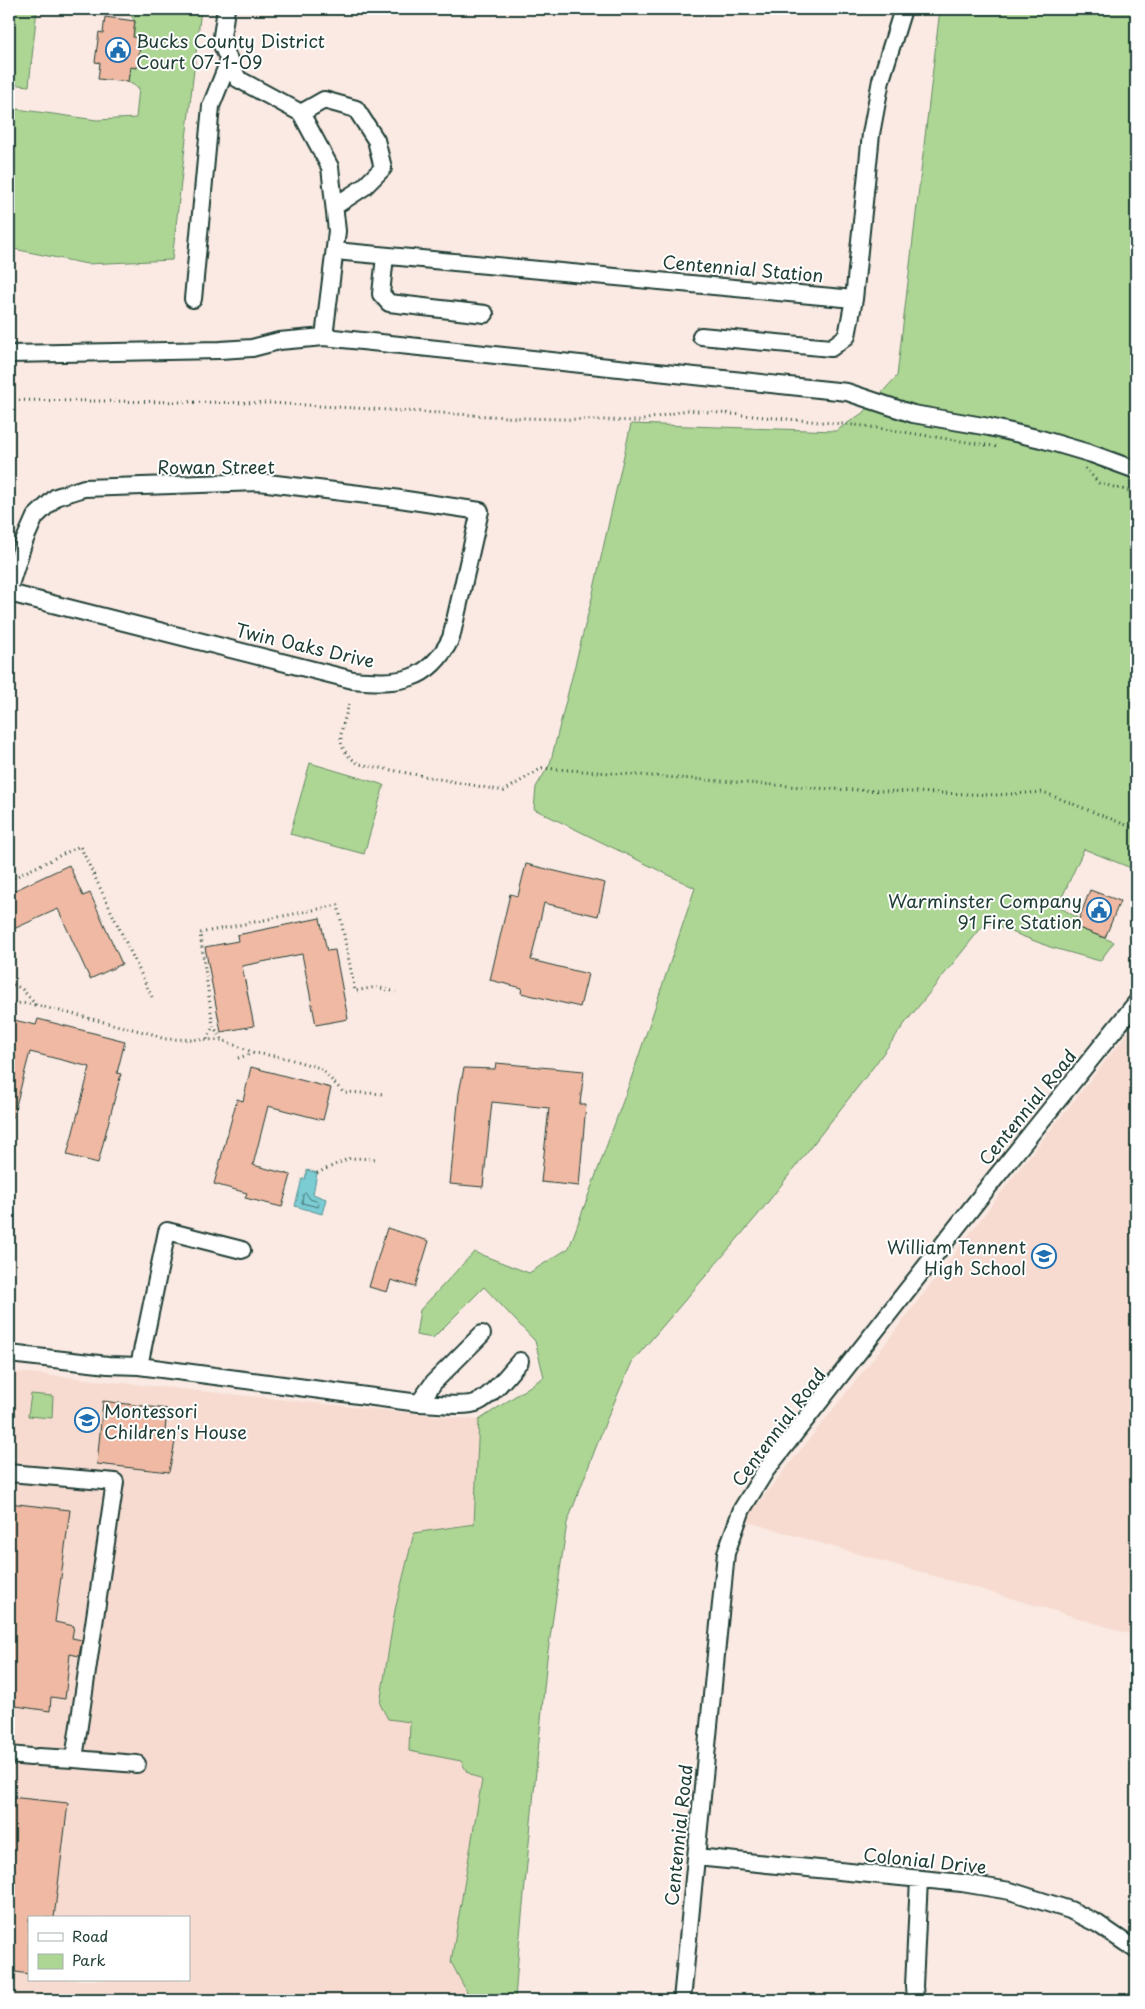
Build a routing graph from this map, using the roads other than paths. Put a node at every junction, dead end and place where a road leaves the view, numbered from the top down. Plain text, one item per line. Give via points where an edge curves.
1 (226, 9) edge
2 (903, 9) edge
3 (229, 61) junction
4 (301, 113) junction
5 (335, 206) junction
6 (335, 251) junction
7 (385, 256) junction
8 (193, 299) dead end
9 (854, 299) junction
10 (485, 314) dead end
11 (701, 336) dead end
12 (324, 338) junction
13 (9, 354) edge
14 (1136, 470) edge
15 (480, 511) joint
16 (9, 588) edge
17 (9, 593) edge
18 (1136, 1003) edge
19 (242, 1250) dead end
20 (482, 1334) dead end
21 (9, 1354) edge
22 (520, 1361) dead end
23 (139, 1366) junction
24 (419, 1403) junction
25 (9, 1473) edge
26 (9, 1755) edge
27 (74, 1759) junction
28 (138, 1764) dead end
29 (696, 1857) junction
30 (919, 1879) junction
31 (1136, 1950) edge
32 (682, 2000) edge
33 (915, 2000) edge

1 - 3 street via 221,43
2 - 9 street via 881,80 871,134
3 - 4 street via 238,79
3 - 8 street via 211,106
4 - 5 street via 330,167
4 - 5 street via 324,100 356,109 376,140 383,168 364,187
5 - 6 street
6 - 7 street, Centennial Station
6 - 12 street
7 - 9 street, Centennial Station
7 - 10 street via 381,294 389,303
9 - 11 street via 847,336 831,348
12 - 13 street via 220,350
12 - 14 street via 847,392 912,414 1041,439
15 - 16 street, Rowan Street via 259,482 84,488 56,497 34,517
15 - 17 street, Twin Oaks Drive via 451,638 443,654 425,670 407,679 384,682 354,680
18 - 29 street, Centennial Road via 772,1462 742,1509 726,1553
19 - 23 street via 168,1231
20 - 24 street via 434,1382
21 - 23 street
22 - 24 street via 478,1402
23 - 24 street
25 - 27 street via 115,1482
26 - 27 street
27 - 28 street
29 - 30 street, Colonial Drive
29 - 32 street, Centennial Road
30 - 31 street, Colonial Drive via 996,1888 1055,1904 1098,1924
30 - 33 street

